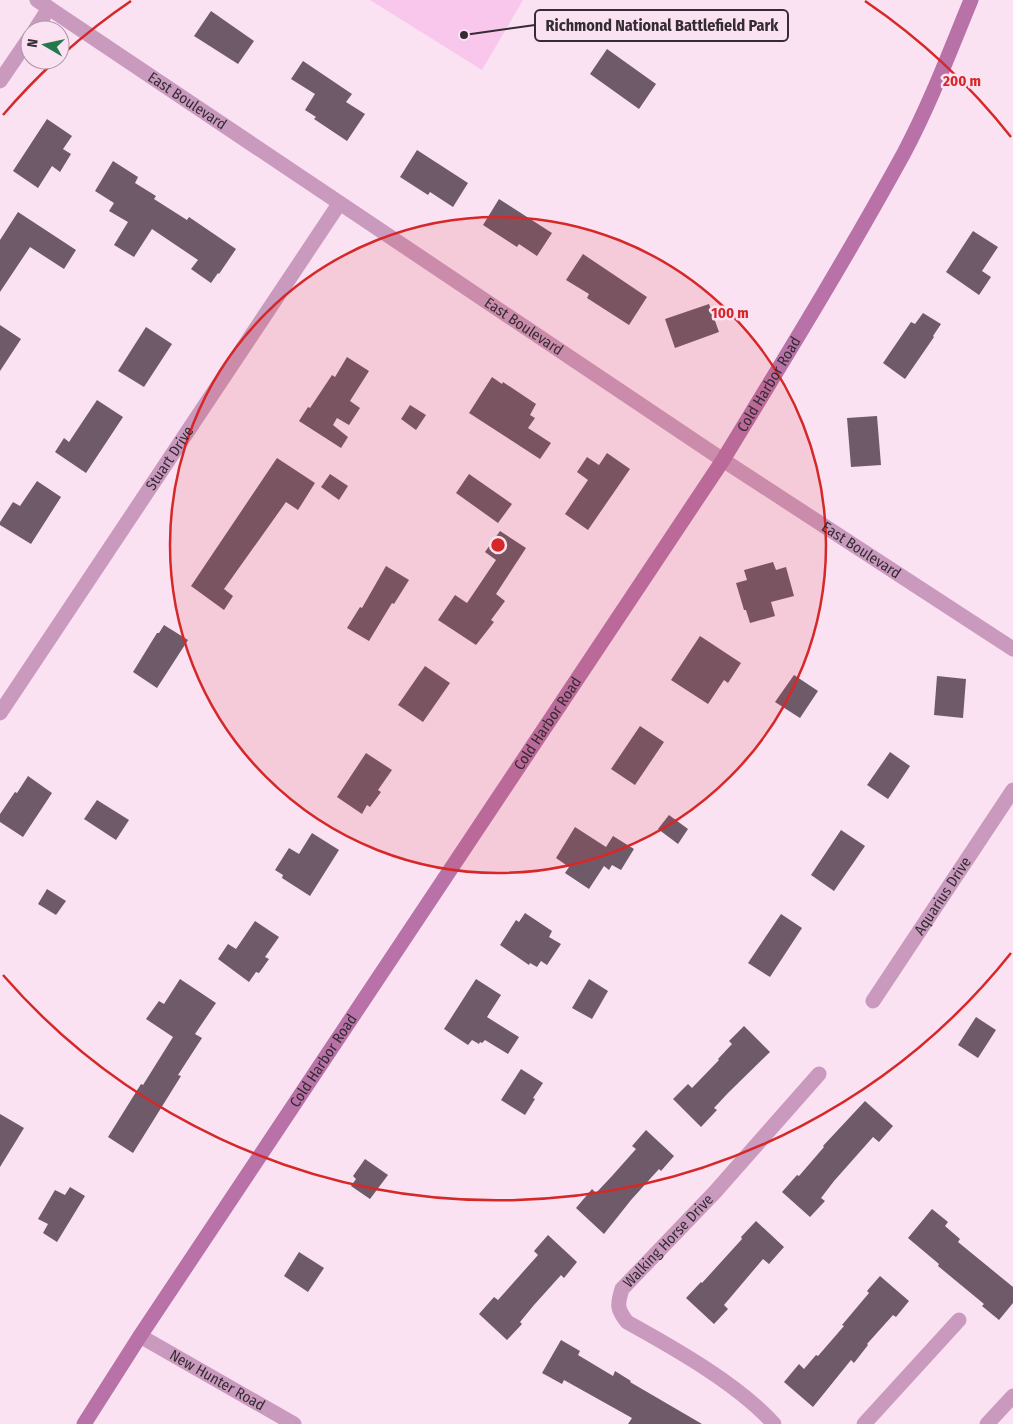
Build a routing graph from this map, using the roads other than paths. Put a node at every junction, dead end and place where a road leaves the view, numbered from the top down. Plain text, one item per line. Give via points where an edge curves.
1 (971, 0) edge
2 (43, 4) edge
3 (38, 20) edge
4 (20, 52) edge
5 (0, 82) edge
6 (339, 204) junction
7 (723, 460) junction
8 (1013, 649) edge
9 (0, 713) edge
10 (1013, 790) edge
11 (873, 1000) dead end
12 (819, 1074) dead end
13 (959, 1320) dead end
14 (140, 1336) junction
15 (1013, 1396) edge
16 (84, 1424) edge
17 (294, 1424) edge
18 (774, 1424) edge
19 (864, 1424) edge
20 (987, 1424) edge

1 - 7 main road, Cold Harbor Road via 905,151
2 - 3 street
2 - 6 street, East Boulevard
4 - 5 street
6 - 7 street, East Boulevard
6 - 9 street, Stuart Drive
7 - 8 street, East Boulevard
7 - 14 main road, Cold Harbor Road
10 - 11 street, Aquarius Drive
12 - 18 street, Walking Horse Drive via 715,1192 622,1290 618,1302 620,1313 627,1322 707,1370 750,1400
13 - 19 street
14 - 16 main road, Cold Harbor Road
14 - 17 street, New Hunter Road
15 - 20 street

